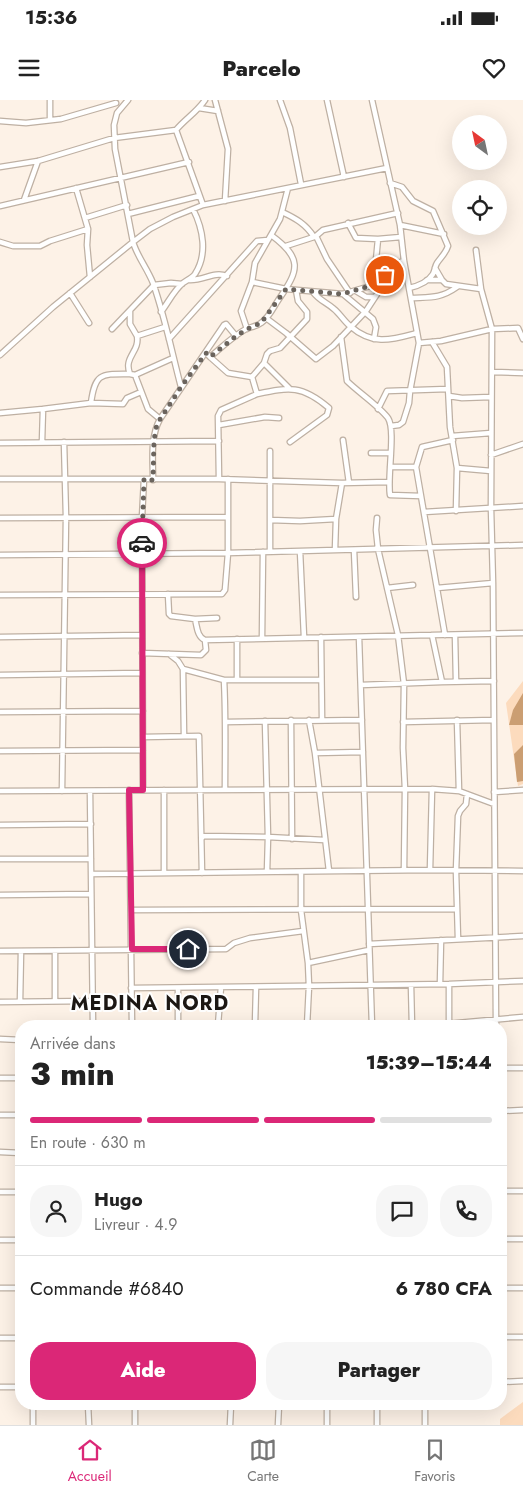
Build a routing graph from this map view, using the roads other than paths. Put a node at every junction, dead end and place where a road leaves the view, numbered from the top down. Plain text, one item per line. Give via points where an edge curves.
1 (50, 100) edge
2 (128, 100) edge
3 (205, 100) edge
4 (215, 100) edge
5 (280, 100) edge
6 (327, 100) edge
7 (372, 100) edge
8 (116, 102) edge
9 (199, 108) junction
10 (218, 111) junction
11 (117, 113) junction
12 (0, 120) edge
13 (50, 120) junction
14 (176, 130) junction
15 (114, 138) junction
16 (38, 160) junction
17 (189, 162) junction
18 (0, 167) edge
19 (386, 168) junction
20 (120, 177) junction
21 (344, 177) junction
22 (390, 183) junction
23 (301, 184) junction
24 (76, 188) junction
25 (288, 188) junction
26 (199, 196) junction
27 (24, 200) junction
28 (225, 201) junction
29 (127, 205) junction
30 (203, 205) junction
31 (0, 206) edge
32 (193, 209) junction
33 (282, 212) junction
34 (398, 213) junction
35 (128, 214) junction
36 (85, 218) junction
37 (348, 223) junction
38 (400, 225) junction
39 (88, 229) junction
40 (444, 234) junction
41 (315, 236) junction
42 (401, 237) junction
43 (270, 238) junction
44 (378, 239) junction
45 (0, 242) edge
46 (133, 242) junction
47 (286, 246) junction
48 (476, 250) dead end
49 (404, 261) junction
50 (378, 266) junction
51 (388, 266) junction
52 (435, 268) junction
53 (227, 276) junction
54 (90, 277) junction
55 (189, 280) junction
56 (427, 280) junction
57 (442, 280) junction
58 (252, 282) junction
59 (384, 282) junction
60 (182, 284) junction
61 (154, 285) junction
62 (457, 286) junction
63 (409, 288) junction
64 (286, 289) junction
65 (481, 289) junction
66 (296, 290) junction
67 (312, 291) junction
68 (356, 292) junction
69 (350, 293) junction
70 (70, 294) junction
71 (342, 294) junction
72 (366, 297) junction
73 (374, 297) junction
74 (411, 298) junction
75 (370, 304) junction
76 (130, 309) junction
77 (366, 311) junction
78 (161, 312) junction
79 (266, 318) junction
80 (89, 324) dead end
81 (350, 326) junction
82 (165, 327) junction
83 (520, 327) edge
84 (112, 329) dead end
85 (247, 329) junction
86 (492, 329) junction
87 (417, 333) junction
88 (137, 336) junction
89 (236, 336) junction
90 (290, 336) junction
91 (341, 337) junction
92 (168, 338) junction
93 (374, 339) junction
94 (523, 339) edge
95 (432, 342) junction
96 (419, 343) junction
97 (206, 353) junction
98 (0, 355) edge
99 (210, 357) junction
100 (174, 358) junction
101 (264, 362) junction
102 (492, 372) junction
103 (523, 373) edge
104 (133, 374) junction
105 (252, 377) junction
106 (181, 387) junction
107 (289, 388) junction
108 (448, 389) junction
109 (410, 391) junction
110 (141, 392) junction
111 (257, 394) junction
112 (449, 396) junction
113 (492, 397) junction
114 (91, 403) junction
115 (42, 409) junction
116 (378, 409) junction
117 (0, 413) edge
118 (279, 418) dead end
119 (160, 419) junction
120 (219, 425) junction
121 (391, 426) junction
122 (491, 433) junction
123 (452, 438) junction
124 (154, 440) junction
125 (343, 440) dead end
126 (219, 441) junction
127 (42, 442) junction
128 (64, 442) junction
129 (290, 442) dead end
130 (0, 443) edge
131 (523, 444) edge
132 (270, 451) dead end
133 (371, 453) dead end
134 (390, 453) junction
135 (491, 455) junction
136 (390, 467) junction
137 (416, 467) junction
138 (457, 468) junction
139 (491, 471) junction
140 (65, 479) junction
141 (144, 479) junction
142 (219, 479) junction
143 (228, 479) junction
144 (0, 480) edge
145 (153, 480) junction
146 (270, 480) junction
147 (389, 482) junction
148 (342, 483) junction
149 (349, 483) junction
150 (421, 496) junction
151 (523, 506) edge
152 (491, 508) junction
153 (456, 511) junction
154 (424, 512) junction
155 (66, 517) junction
156 (142, 517) junction
157 (228, 517) junction
158 (0, 518) edge
159 (377, 518) dead end
160 (336, 519) junction
161 (270, 520) junction
162 (523, 545) edge
163 (492, 546) junction
164 (430, 548) junction
165 (378, 549) junction
166 (335, 550) junction
167 (354, 550) junction
168 (300, 551) junction
169 (263, 552) junction
170 (270, 552) junction
171 (228, 553) junction
172 (65, 554) junction
173 (142, 554) junction
174 (0, 555) edge
175 (493, 583) junction
176 (413, 584) dead end
177 (387, 588) junction
178 (437, 588) junction
179 (142, 594) junction
180 (168, 594) junction
181 (64, 595) junction
182 (0, 596) edge
183 (356, 597) dead end
184 (217, 618) dead end
185 (195, 619) junction
186 (523, 633) edge
187 (494, 634) junction
188 (142, 635) junction
189 (432, 635) junction
190 (445, 635) junction
191 (455, 635) junction
192 (65, 636) junction
193 (398, 636) junction
194 (0, 637) edge
195 (304, 637) junction
196 (321, 637) junction
197 (359, 637) junction
198 (262, 638) junction
199 (237, 639) junction
200 (205, 640) junction
201 (142, 654) junction
202 (169, 654) junction
203 (183, 670) junction
204 (142, 673) junction
205 (64, 674) junction
206 (0, 675) edge
207 (224, 680) junction
208 (237, 680) junction
209 (321, 680) junction
210 (456, 681) junction
211 (494, 681) junction
212 (442, 682) junction
213 (404, 684) junction
214 (362, 686) junction
215 (0, 712) edge
216 (64, 712) junction
217 (142, 712) junction
218 (322, 719) junction
219 (291, 720) junction
220 (309, 720) junction
221 (362, 720) junction
222 (457, 720) junction
223 (494, 720) junction
224 (265, 721) junction
225 (226, 722) junction
226 (403, 722) junction
227 (184, 736) junction
228 (143, 737) junction
229 (143, 750) junction
230 (0, 751) edge
231 (63, 751) junction
232 (363, 752) junction
233 (315, 753) junction
234 (405, 789) junction
235 (432, 789) junction
236 (90, 790) junction
237 (129, 790) junction
238 (143, 790) junction
239 (164, 790) junction
240 (199, 790) junction
241 (225, 790) junction
242 (266, 790) junction
243 (292, 790) junction
244 (319, 790) junction
245 (364, 790) junction
246 (523, 790) edge
247 (0, 791) edge
248 (62, 791) junction
249 (459, 791) junction
250 (494, 792) junction
251 (467, 794) junction
252 (494, 804) junction
253 (0, 824) edge
254 (91, 824) junction
255 (268, 837) junction
256 (202, 838) junction
257 (292, 839) junction
258 (324, 840) junction
259 (0, 859) edge
260 (91, 859) junction
261 (404, 870) junction
262 (430, 870) junction
263 (328, 871) junction
264 (367, 871) junction
265 (456, 871) junction
266 (494, 871) junction
267 (523, 871) edge
268 (267, 872) junction
269 (301, 872) junction
270 (164, 873) junction
271 (202, 873) junction
272 (91, 874) junction
273 (130, 874) junction
274 (91, 894) junction
275 (0, 895) edge
276 (368, 909) junction
277 (457, 909) junction
278 (131, 910) junction
279 (301, 910) junction
280 (303, 931) junction
281 (523, 936) edge
282 (494, 937) junction
283 (458, 938) junction
284 (441, 940) junction
285 (369, 947) junction
286 (132, 949) junction
287 (92, 950) junction
288 (0, 951) edge
289 (21, 951) junction
290 (55, 951) junction
291 (308, 964) junction
292 (523, 981) edge
293 (495, 982) junction
294 (440, 984) junction
295 (449, 984) junction
296 (371, 985) junction
297 (411, 985) junction
298 (309, 986) junction
299 (221, 987) junction
300 (256, 987) junction
301 (131, 988) junction
302 (178, 988) junction
303 (56, 1001) junction
304 (92, 1001) junction
305 (0, 1002) edge
306 (20, 1002) junction
307 (523, 1017) edge
308 (496, 1019) junction
309 (93, 1020) edge
310 (132, 1020) edge
311 (178, 1020) edge
312 (218, 1020) edge
313 (255, 1020) edge
314 (307, 1020) edge
315 (372, 1020) edge
316 (412, 1020) edge
317 (449, 1020) edge
318 (488, 1020) edge
319 (0, 1039) edge
320 (15, 1040) edge
321 (507, 1068) edge
322 (523, 1068) edge
323 (0, 1078) edge
324 (15, 1078) edge
325 (523, 1110) edge
326 (507, 1111) edge
327 (0, 1115) edge
328 (15, 1115) edge
329 (0, 1152) edge
330 (15, 1152) edge
331 (507, 1191) edge
332 (523, 1191) edge
333 (0, 1192) edge
334 (15, 1192) edge
335 (507, 1239) edge
336 (523, 1239) edge
337 (0, 1240) edge
338 (15, 1240) edge
339 (0, 1288) edge
340 (15, 1288) edge
341 (507, 1288) edge
342 (523, 1288) edge
343 (523, 1336) edge
344 (507, 1337) edge
345 (0, 1338) edge
346 (15, 1338) edge
347 (523, 1381) edge
348 (507, 1382) edge
349 (15, 1387) edge
350 (0, 1388) edge
351 (33, 1410) edge
352 (88, 1410) edge
353 (135, 1410) edge
354 (230, 1410) edge
355 (279, 1410) edge
356 (327, 1410) edge
357 (378, 1410) edge
358 (425, 1410) edge
359 (33, 1425) edge
360 (89, 1425) edge
361 (135, 1425) edge
362 (230, 1425) edge
363 (278, 1425) edge
364 (327, 1425) edge
365 (377, 1425) edge
366 (425, 1425) edge

1 - 13 street
2 - 11 street
3 - 9 street
4 - 10 street
5 - 23 street via 290,128
6 - 21 street
7 - 19 street
8 - 11 street
8 - 13 street via 71,117
9 - 10 street
9 - 14 street
10 - 28 street via 228,149
11 - 15 street
12 - 13 street via 26,123
14 - 15 street
14 - 17 street
15 - 16 street
15 - 20 street
16 - 18 street
16 - 27 street
17 - 20 street
17 - 26 street
19 - 21 street
19 - 22 street
20 - 24 street
20 - 29 street
21 - 23 street
22 - 34 street
22 - 40 street via 402,187 412,201 433,211
23 - 25 street
24 - 27 street
24 - 36 street
25 - 28 street
25 - 33 street
26 - 30 street
26 - 35 street
27 - 31 street
28 - 30 street
29 - 35 street
29 - 36 street
30 - 32 street
32 - 46 street via 158,225
32 - 55 street via 202,230 202,254 197,270
33 - 41 street via 305,225
33 - 43 street
34 - 37 street
34 - 38 street
35 - 46 street
36 - 39 street
37 - 41 street via 322,230
37 - 44 street via 356,238
38 - 40 street
38 - 42 street
39 - 45 street via 40,246 13,246
39 - 54 street
40 - 52 street via 448,246
41 - 47 street
41 - 69 street
42 - 44 street
42 - 49 street
43 - 47 street
43 - 53 street via 257,242
43 - 58 street via 255,263
44 - 50 street
46 - 54 street
46 - 61 street
47 - 64 street via 295,264 293,277
48 - 65 street
49 - 51 street
49 - 63 street
50 - 51 street
50 - 59 street
51 - 59 street
52 - 56 street
52 - 57 street
53 - 55 street via 218,273 200,280
53 - 92 street
54 - 70 street
55 - 60 street
56 - 57 street
56 - 63 street
57 - 62 street
58 - 64 street
58 - 85 street via 241,311
59 - 68 street
59 - 73 street
60 - 61 street
60 - 78 street
61 - 76 street
61 - 78 street
62 - 65 street
62 - 74 street via 438,297
63 - 74 street
64 - 66 street
64 - 79 street
65 - 86 street
66 - 67 street
66 - 90 street via 308,316
67 - 71 street
67 - 81 street
68 - 69 street
68 - 72 street
69 - 71 street
70 - 80 street
70 - 98 street
71 - 77 street
72 - 73 street
72 - 75 street
73 - 75 street
74 - 87 street
75 - 77 street
76 - 84 street
76 - 88 street via 130,324
77 - 81 street
77 - 93 street via 375,323
78 - 82 street
79 - 85 street
79 - 90 street
81 - 91 street
81 - 93 street via 366,338
82 - 88 street
82 - 92 street
83 - 86 street
83 - 94 street
85 - 89 street
86 - 95 street
86 - 102 street
87 - 93 street via 401,338
87 - 96 street
88 - 104 street via 137,347 127,366
89 - 97 street via 225,324
89 - 99 street
90 - 91 street via 316,359
90 - 101 street via 280,348 267,354
91 - 116 street via 347,381
92 - 100 street
95 - 96 street
95 - 108 street via 446,364
96 - 109 street
97 - 99 street
97 - 106 street
99 - 105 street via 228,374
100 - 104 street
100 - 106 street
101 - 105 street
101 - 107 street
102 - 103 street
102 - 113 street
104 - 110 street
104 - 114 street via 106,374 100,378 94,385
105 - 111 street
106 - 119 street
107 - 111 street
107 - 129 street via 311,395 329,408 327,415
108 - 109 street
108 - 112 street
109 - 116 street via 387,391
109 - 121 street via 403,422
110 - 114 street via 127,398 123,404
110 - 119 street via 148,409
111 - 120 street via 221,410
112 - 113 street
112 - 123 street
113 - 122 street
114 - 115 street
115 - 117 street
115 - 127 street
116 - 121 street
118 - 120 street via 265,417
119 - 124 street
120 - 126 street
121 - 134 street
122 - 123 street
122 - 135 street
123 - 137 street via 422,447
123 - 138 street
124 - 126 street
124 - 128 street
124 - 145 street
125 - 149 street
126 - 142 street
127 - 128 street
127 - 130 street
128 - 140 street
131 - 135 street
132 - 146 street
133 - 134 street
134 - 136 street
135 - 139 street
136 - 137 street
136 - 147 street
137 - 150 street
138 - 139 street
138 - 153 street
139 - 152 street
140 - 141 street
140 - 144 street
140 - 155 street
141 - 145 street
141 - 156 street
142 - 143 street
142 - 145 street
143 - 146 street
143 - 157 street
146 - 148 street
146 - 161 street
147 - 149 street
147 - 150 street via 390,495
148 - 149 street
148 - 160 street
150 - 154 street
151 - 152 street
152 - 153 street
152 - 163 street
153 - 154 street
154 - 164 street
155 - 156 street
155 - 158 street
155 - 172 street
156 - 157 street
156 - 173 street
157 - 171 street
159 - 165 street
160 - 161 street
160 - 166 street
161 - 170 street
162 - 163 street
163 - 164 street
163 - 175 street
164 - 165 street
164 - 178 street
165 - 167 street
165 - 177 street
166 - 167 street
166 - 168 street
167 - 183 street
168 - 170 street
168 - 195 street
169 - 170 street
169 - 171 street
169 - 198 street
171 - 173 street
171 - 180 street via 222,594
172 - 173 street
172 - 174 street
172 - 181 street
173 - 179 street
175 - 178 street
175 - 187 street
176 - 177 street
177 - 193 street
178 - 190 street
179 - 180 street
179 - 181 street
179 - 188 street
180 - 185 street via 171,616
181 - 182 street
181 - 192 street
184 - 185 street
185 - 200 street via 199,635
186 - 187 street
187 - 191 street
187 - 211 street
188 - 192 street
188 - 201 street
189 - 190 street
189 - 193 street
189 - 212 street
190 - 191 street
191 - 210 street
192 - 194 street
192 - 205 street
193 - 197 street
193 - 213 street
195 - 196 street
195 - 198 street
196 - 197 street
196 - 209 street
197 - 214 street
198 - 199 street
199 - 200 street
199 - 208 street
200 - 202 street via 206,650 201,655
201 - 202 street
201 - 204 street
202 - 203 street
203 - 207 street
203 - 227 street
204 - 205 street
204 - 217 street
205 - 206 street
205 - 216 street
207 - 208 street
207 - 225 street
208 - 209 street
209 - 218 street
210 - 211 street
210 - 212 street
211 - 223 street
212 - 213 street
213 - 214 street
213 - 226 street
214 - 221 street
215 - 216 street
216 - 217 street
216 - 231 street
217 - 228 street
218 - 220 street
218 - 221 street
219 - 220 street
219 - 224 street
219 - 243 street
220 - 233 street
221 - 232 street
222 - 223 street
222 - 226 street
222 - 249 street
223 - 250 street
224 - 225 street
224 - 242 street
225 - 241 street
226 - 234 street
227 - 228 street
227 - 240 street via 198,736
228 - 229 street
229 - 231 street
229 - 238 street
230 - 231 street
231 - 248 street
232 - 233 street
232 - 245 street
233 - 244 street
234 - 235 street
234 - 245 street
234 - 261 street
235 - 249 street
235 - 262 street
236 - 237 street
236 - 248 street
236 - 254 street
237 - 238 street
237 - 273 street
238 - 239 street
239 - 240 street
239 - 270 street
240 - 241 street
240 - 256 street
241 - 242 street
242 - 243 street
242 - 255 street
243 - 244 street
243 - 257 street
244 - 245 street
244 - 258 street
245 - 264 street
246 - 250 street
247 - 248 street
249 - 251 street
250 - 252 street
251 - 252 street
251 - 265 street via 466,804 458,816
252 - 266 street
253 - 254 street
254 - 260 street
255 - 256 street
255 - 257 street
255 - 268 street
256 - 271 street
257 - 258 street
258 - 263 street
259 - 260 street
260 - 272 street
261 - 262 street
261 - 264 street
262 - 265 street
263 - 264 street
263 - 269 street
264 - 276 street
265 - 266 street
265 - 277 street
266 - 267 street
266 - 282 street
268 - 269 street
268 - 271 street
269 - 279 street
270 - 271 street
270 - 273 street
272 - 273 street
272 - 274 street
273 - 278 street
274 - 275 street
274 - 287 street
276 - 277 street
276 - 279 street
276 - 285 street
277 - 283 street
278 - 279 street
278 - 286 street
279 - 280 street
280 - 286 street via 250,938 234,942 226,949
280 - 291 street
281 - 282 street
282 - 283 street
282 - 293 street
283 - 284 street
284 - 285 street
284 - 294 street
285 - 291 street
285 - 296 street
286 - 287 street
286 - 301 street
287 - 290 street
287 - 304 street
288 - 289 street
289 - 290 street
289 - 306 street
290 - 303 street
291 - 298 street
292 - 293 street
293 - 295 street
293 - 308 street
294 - 295 street
294 - 297 street
295 - 317 street
296 - 297 street
296 - 298 street
296 - 315 street
297 - 316 street
298 - 300 street
298 - 314 street
299 - 300 street
299 - 302 street
299 - 312 street
300 - 313 street
301 - 302 street
301 - 310 street
302 - 311 street
303 - 304 street
303 - 306 street
304 - 309 street
305 - 306 street
307 - 308 street
308 - 318 street
319 - 320 street
321 - 322 street
323 - 324 street
325 - 326 street
327 - 328 street
329 - 330 street
331 - 332 street
333 - 334 street
335 - 336 street
337 - 338 street
339 - 340 street
341 - 342 street
343 - 344 street
345 - 346 street
347 - 348 street
349 - 350 street
351 - 359 street
352 - 360 street
353 - 361 street
354 - 362 street
355 - 363 street
356 - 364 street
357 - 365 street
358 - 366 street

